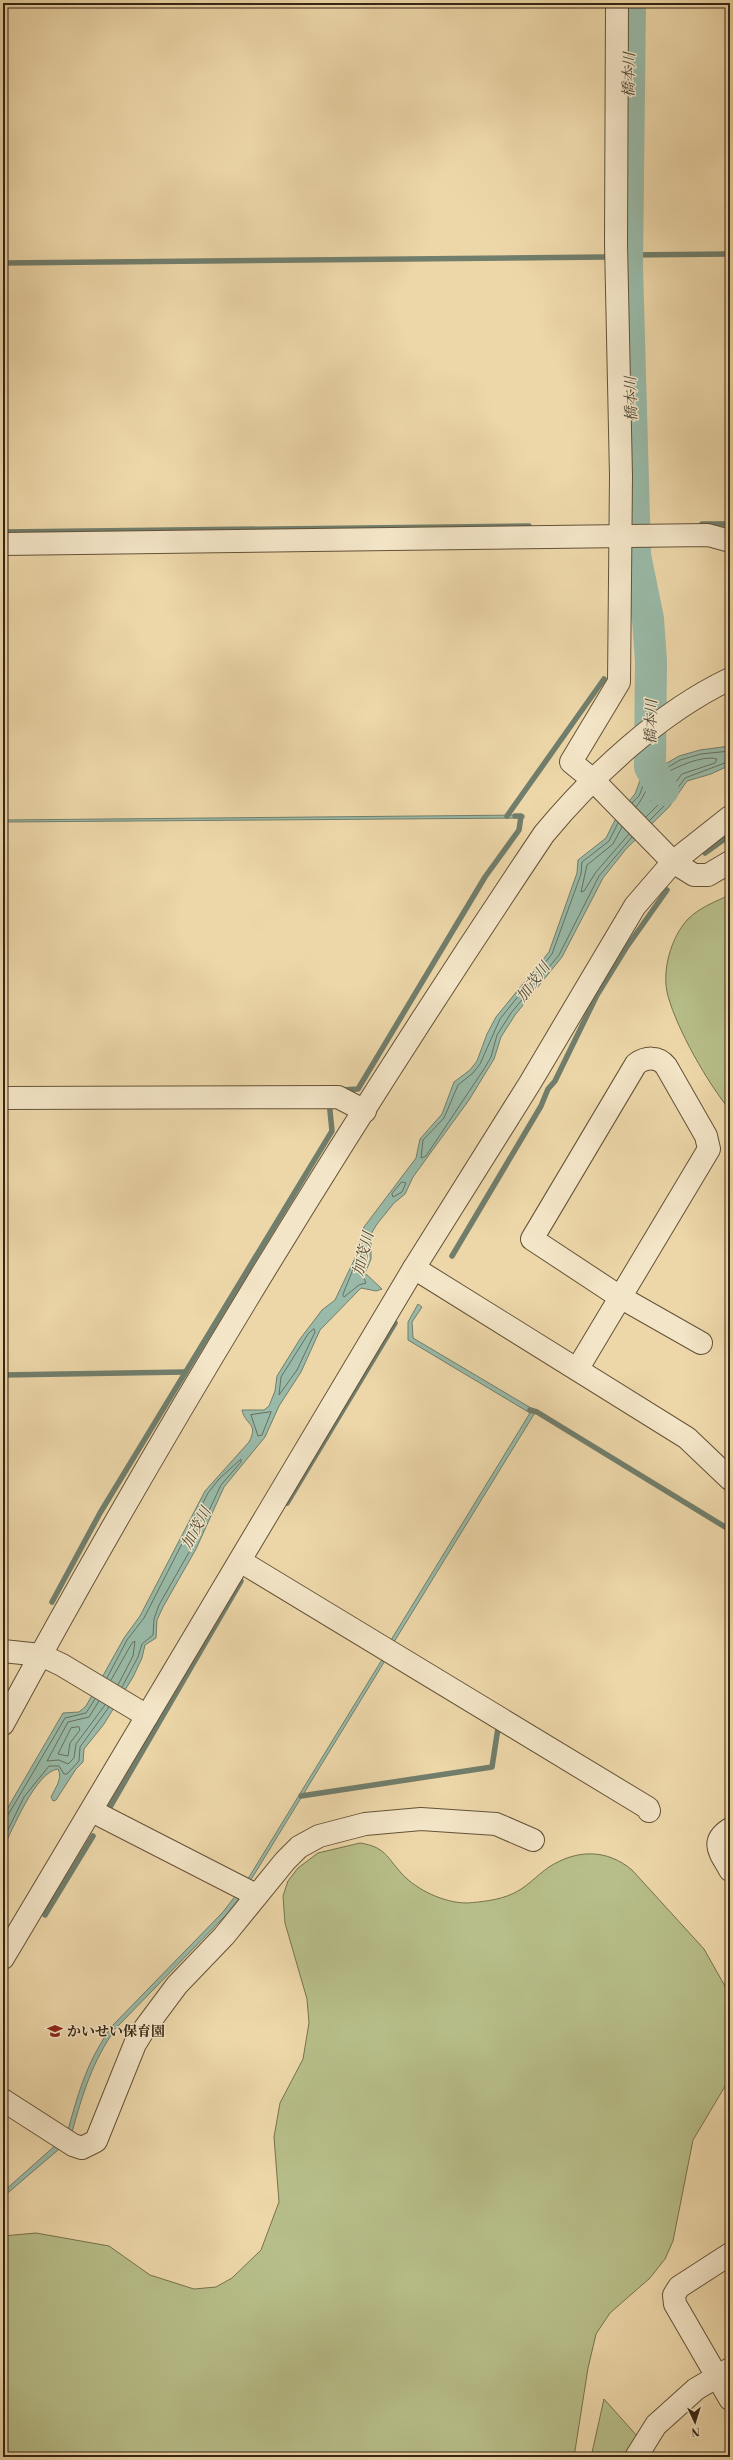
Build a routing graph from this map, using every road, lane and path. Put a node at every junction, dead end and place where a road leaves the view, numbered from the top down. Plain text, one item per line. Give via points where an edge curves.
1 (617, 3) edge
2 (629, 537) junction
3 (730, 541) edge
4 (3, 544) edge
5 (730, 679) edge
6 (593, 780) junction
7 (730, 817) edge
8 (673, 862) junction
9 (730, 862) edge
10 (3, 1098) edge
11 (364, 1111) junction
12 (414, 1268) junction
13 (620, 1297) junction
14 (701, 1343) dead end
15 (578, 1368) junction
16 (730, 1479) edge
17 (240, 1561) junction
18 (3, 1651) edge
19 (41, 1655) junction
20 (141, 1712) junction
21 (3, 1724) edge
22 (92, 1811) junction
23 (649, 1811) dead end
24 (730, 1829) edge
25 (533, 1840) dead end
26 (730, 1870) edge
27 (247, 1891) junction
28 (3, 1958) edge
29 (3, 2100) edge
30 (730, 2254) edge
31 (723, 2373) edge
32 (730, 2399) edge
33 (636, 2457) edge

1 - 2 street via 616,243 621,476
2 - 3 street via 708,535
2 - 4 street
2 - 6 street via 619,682 571,762
5 - 6 street via 675,713 636,742
6 - 8 street
6 - 11 street via 572,800 544,834
7 - 8 street
8 - 9 street via 694,875 708,875
8 - 12 street via 635,906 530,1083
10 - 11 street via 338,1097
11 - 19 street via 202,1374
12 - 15 street
12 - 17 street
13 - 13 street via 532,1239 636,1064 644,1059 656,1059 666,1066 706,1136 709,1149
13 - 14 street
13 - 15 street
15 - 16 street via 687,1438
17 - 20 street
17 - 23 street via 648,1808
18 - 19 street
19 - 20 street
19 - 21 street
20 - 22 street
22 - 27 street
22 - 28 street
24 - 26 street via 719,1837 718,1842 719,1851
25 - 27 street via 496,1824 421,1819 365,1824 319,1836 299,1847
27 - 29 street via 224,1936 177,1985 135,2044 96,2141 82,2148 73,2145
30 - 31 street via 679,2287 674,2295 675,2304
31 - 32 street
31 - 33 street via 696,2389 656,2425

